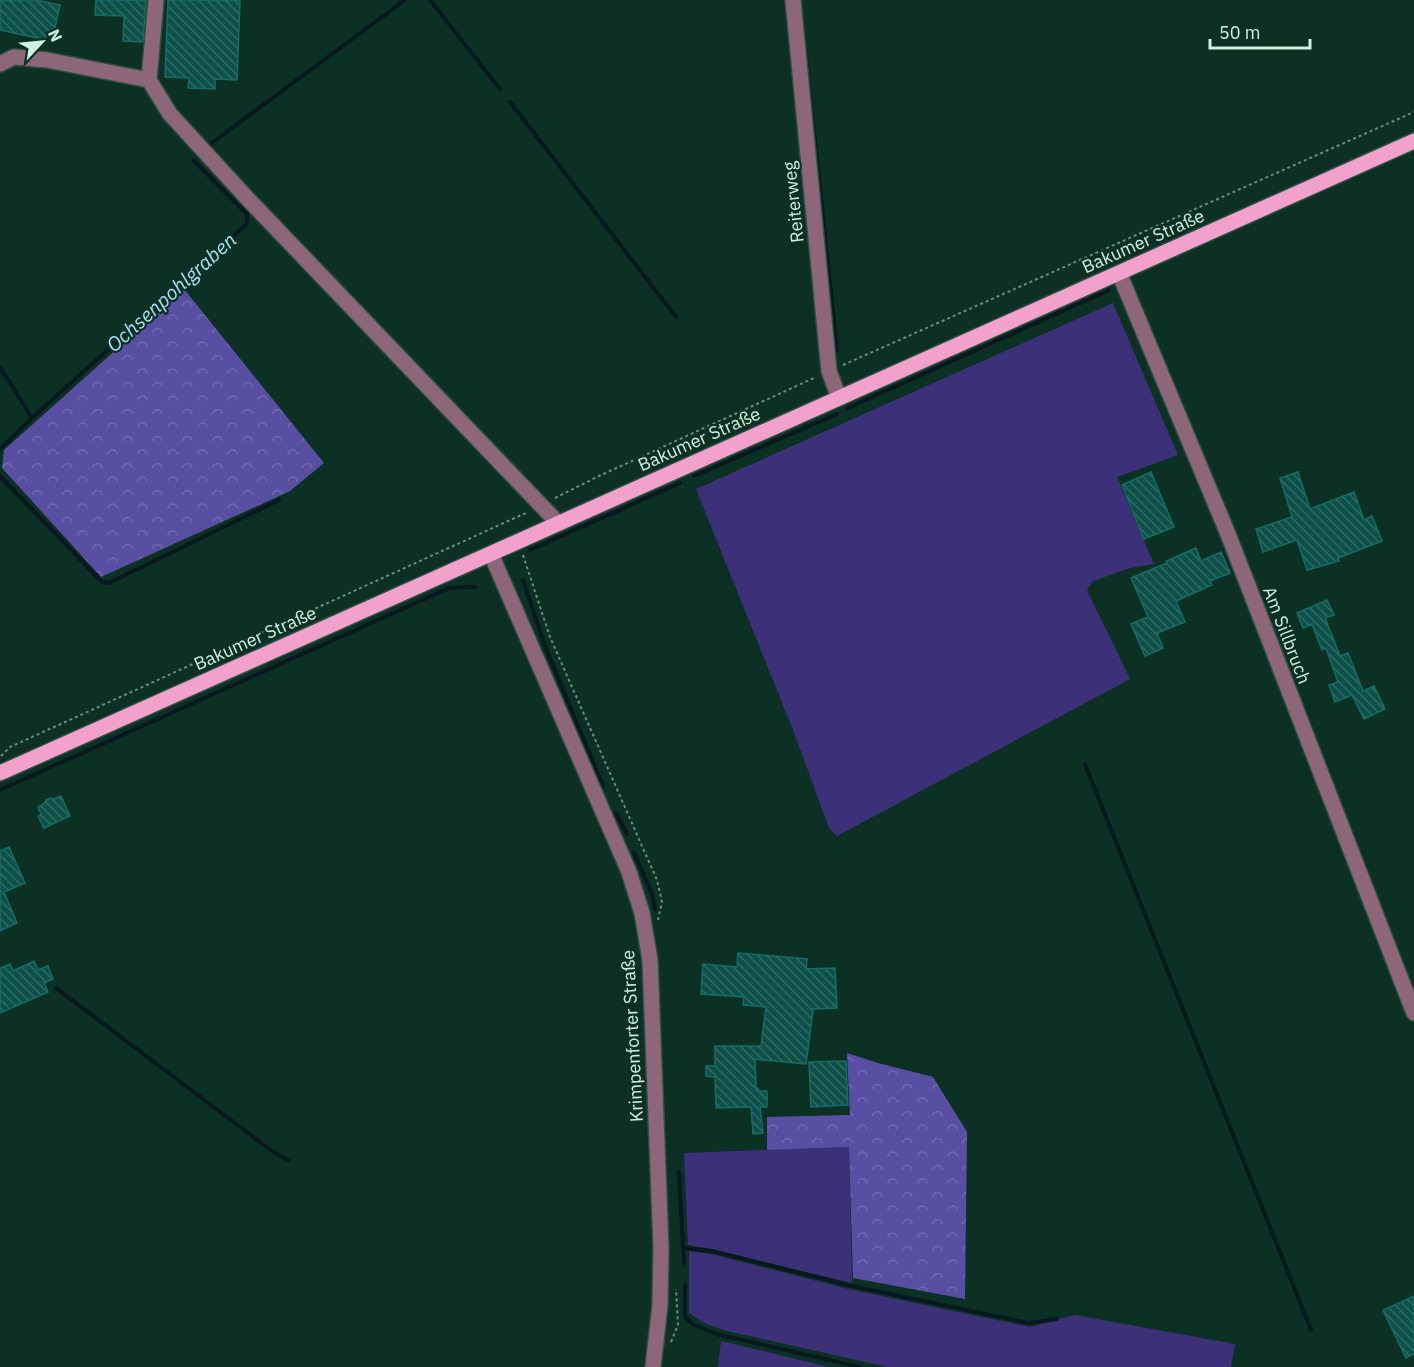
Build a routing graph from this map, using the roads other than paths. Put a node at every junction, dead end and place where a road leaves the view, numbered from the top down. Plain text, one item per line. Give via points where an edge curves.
1 (156, 0) edge
2 (792, 0) edge
3 (0, 64) edge
4 (149, 80) junction
5 (1414, 141) edge
6 (1119, 273) junction
7 (839, 398) junction
8 (558, 523) junction
9 (491, 554) junction
10 (0, 773) edge
11 (1414, 1013) edge
12 (653, 1367) edge

1 - 4 street
2 - 7 street, Reiterweg via 829,371
3 - 4 street via 14,57 47,60
4 - 8 street via 170,114 247,198
5 - 6 main road, Bakumer Straße
6 - 7 main road, Bakumer Straße
6 - 11 street, Am Sillbruch via 1228,534
7 - 8 main road, Bakumer Straße
8 - 9 main road, Bakumer Straße
9 - 10 main road, Bakumer Straße
9 - 12 street, Krimpenforter Straße via 642,913 650,960 661,1248

